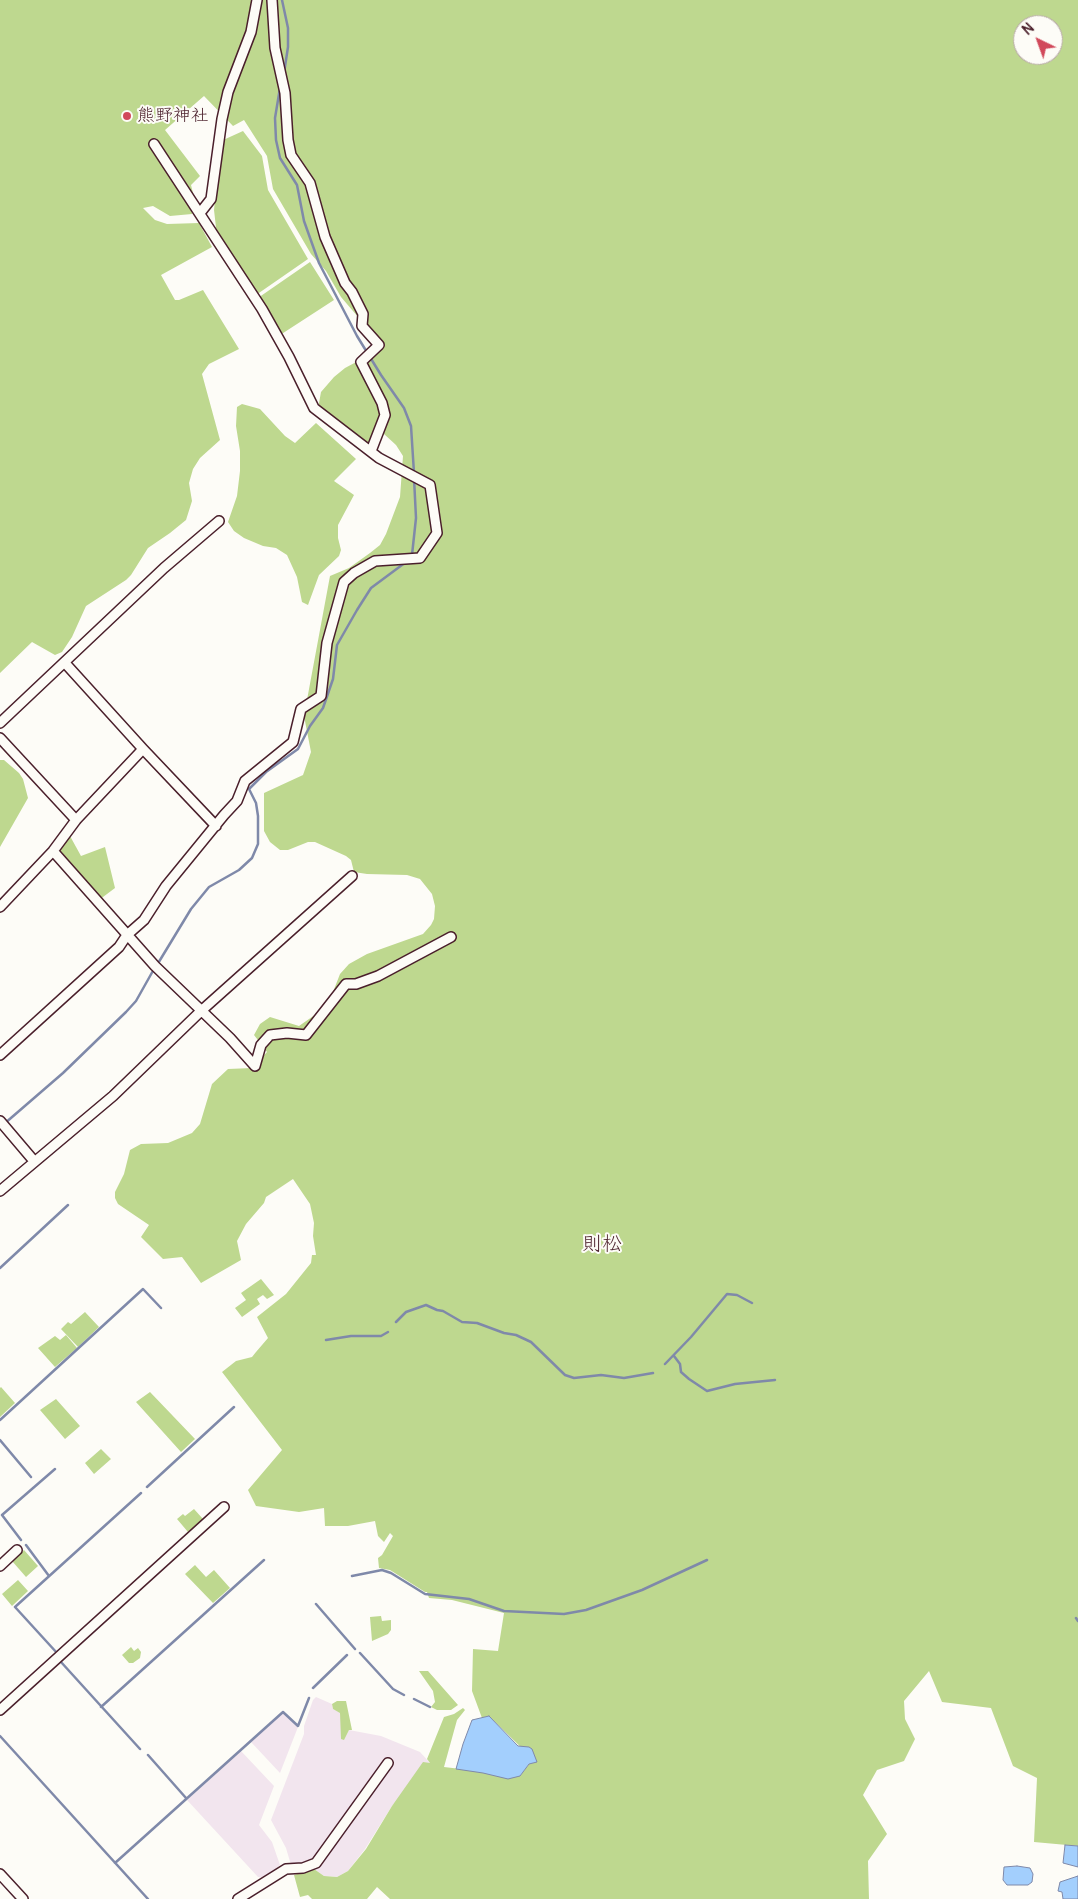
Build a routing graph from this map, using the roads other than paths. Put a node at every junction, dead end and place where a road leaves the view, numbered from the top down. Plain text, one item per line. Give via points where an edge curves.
1 (257, 0) edge
2 (272, 0) edge
3 (154, 144) dead end
4 (200, 213) junction
5 (371, 451) junction
6 (219, 521) dead end
7 (65, 663) junction
8 (0, 722) edge
9 (0, 738) edge
10 (143, 749) junction
11 (76, 820) junction
12 (216, 826) junction
13 (53, 851) junction
14 (352, 876) dead end
15 (0, 907) edge
16 (127, 935) junction
17 (451, 937) dead end
18 (202, 1011) junction
19 (0, 1055) edge
20 (0, 1122) edge
21 (34, 1160) junction
22 (0, 1191) edge
23 (224, 1507) dead end
24 (17, 1550) dead end
25 (0, 1566) edge
26 (0, 1710) edge
27 (388, 1763) dead end
28 (0, 1874) edge
29 (23, 1899) edge
30 (238, 1899) edge

1 - 4 street via 251,32 228,92 211,199
2 - 5 street via 275,48 285,93 291,155 310,183 326,237 362,314 362,326 379,345 361,362 382,403 384,415
3 - 4 street
4 - 5 street via 262,309 314,408
5 - 12 street via 392,466 430,485 437,533 420,558 375,561 344,582 327,643 321,696 300,709 293,742 245,781 237,801
6 - 7 street via 164,568
7 - 8 street
7 - 10 street
9 - 11 street
10 - 11 street
10 - 12 street
11 - 13 street
12 - 16 street via 166,886 144,920
13 - 15 street
13 - 16 street
14 - 18 street
16 - 18 street
16 - 19 street via 119,947
17 - 18 street via 378,976 346,984 306,1035 270,1035 261,1045 255,1066
18 - 21 street via 113,1096
20 - 21 street
21 - 22 street
23 - 26 street
24 - 25 street
27 - 30 street via 316,1863 286,1869
28 - 29 street

